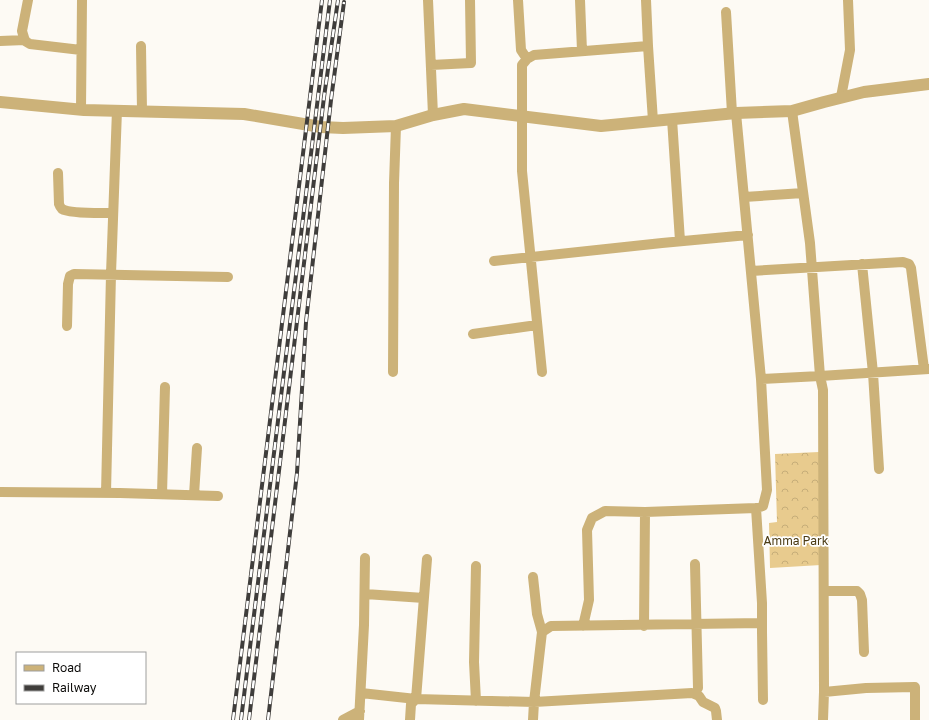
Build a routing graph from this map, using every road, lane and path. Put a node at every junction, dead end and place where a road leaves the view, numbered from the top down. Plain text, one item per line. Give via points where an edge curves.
1 (28, 0) edge
2 (82, 0) edge
3 (428, 0) edge
4 (470, 0) edge
5 (518, 0) edge
6 (580, 0) edge
7 (646, 0) edge
8 (848, 0) edge
9 (726, 12) dead end
10 (25, 40) junction
11 (0, 42) edge
12 (141, 46) dead end
13 (648, 46) junction
14 (81, 50) junction
15 (582, 51) junction
16 (527, 59) junction
17 (431, 65) junction
18 (929, 84) edge
19 (841, 97) junction
20 (0, 102) edge
21 (81, 110) junction
22 (117, 110) junction
23 (142, 111) junction
24 (792, 111) junction
25 (734, 113) junction
26 (433, 115) junction
27 (522, 116) junction
28 (672, 119) junction
29 (653, 121) junction
30 (396, 126) junction
31 (58, 173) dead end
32 (803, 193) junction
33 (744, 197) junction
34 (113, 213) junction
35 (748, 235) junction
36 (680, 241) junction
37 (530, 257) junction
38 (494, 262) dead end
39 (862, 264) junction
40 (812, 267) junction
41 (751, 271) junction
42 (111, 274) junction
43 (228, 277) dead end
44 (537, 325) junction
45 (67, 326) dead end
46 (473, 334) dead end
47 (926, 369) edge
48 (393, 372) dead end
49 (542, 372) dead end
50 (873, 373) junction
51 (820, 376) junction
52 (761, 379) junction
53 (165, 387) dead end
54 (197, 448) dead end
55 (879, 469) dead end
56 (0, 492) edge
57 (106, 493) junction
58 (162, 494) junction
59 (194, 495) junction
60 (218, 496) dead end
61 (756, 508) junction
62 (646, 512) junction
63 (365, 558) dead end
64 (427, 559) dead end
65 (695, 564) dead end
66 (476, 566) dead end
67 (533, 577) dead end
68 (824, 591) junction
69 (365, 594) junction
70 (424, 598) junction
71 (762, 623) junction
72 (696, 624) junction
73 (583, 626) junction
74 (644, 626) junction
75 (542, 632) junction
76 (864, 652) dead end
77 (698, 688) dead end
78 (824, 692) junction
79 (361, 693) junction
80 (416, 699) junction
81 (763, 700) dead end
82 (476, 701) junction
83 (534, 702) junction
84 (360, 715) edge
85 (343, 720) edge
86 (410, 720) edge
87 (533, 720) edge
88 (718, 720) edge
89 (823, 720) edge
90 (915, 720) edge

1 - 10 street via 22,31
2 - 14 street
3 - 17 street
4 - 17 street via 471,63
5 - 16 street via 521,50
6 - 15 street
7 - 13 street
8 - 19 street via 850,50
9 - 25 street
10 - 11 street
10 - 14 street via 30,44
12 - 23 street
13 - 15 street
13 - 29 street
14 - 21 street
15 - 16 street via 534,55
16 - 27 street via 522,65
17 - 26 street
18 - 19 street
19 - 24 street
20 - 21 street
21 - 22 street
22 - 23 street
22 - 34 street
23 - 30 street via 251,114 321,127
24 - 25 street
24 - 32 street
25 - 28 street
25 - 33 street
26 - 27 street via 464,109
26 - 30 street
27 - 29 street via 601,126
27 - 37 street via 522,171
28 - 29 street
28 - 36 street
30 - 48 street
31 - 34 street via 60,208
32 - 33 street
32 - 40 street
33 - 35 street
34 - 42 street
35 - 36 street
35 - 41 street
36 - 37 street
37 - 38 street
37 - 44 street
39 - 40 street
39 - 47 street via 909,264
39 - 50 street
40 - 41 street
40 - 51 street
41 - 52 street
42 - 43 street
42 - 45 street via 70,276
42 - 57 street
44 - 46 street
44 - 49 street
47 - 50 street
50 - 51 street
50 - 55 street
51 - 52 street
51 - 68 street via 823,390
52 - 61 street via 767,490 763,506
53 - 58 street
54 - 59 street
56 - 57 street
57 - 58 street
58 - 59 street
59 - 60 street
61 - 62 street
61 - 71 street
62 - 73 street via 604,511 592,518 587,530 589,600
62 - 74 street
63 - 69 street
64 - 70 street
65 - 72 street
66 - 82 street
67 - 75 street via 537,614
68 - 76 street via 857,591 860,594
68 - 78 street
69 - 70 street
69 - 79 street
70 - 80 street
71 - 72 street
71 - 81 street
72 - 74 street
72 - 77 street
73 - 74 street
73 - 75 street via 551,626
75 - 83 street
78 - 89 street
78 - 90 street via 915,687
79 - 80 street
79 - 84 street
80 - 82 street
80 - 86 street via 411,704
82 - 83 street
83 - 87 street
83 - 88 street via 692,693 715,708
84 - 85 street

